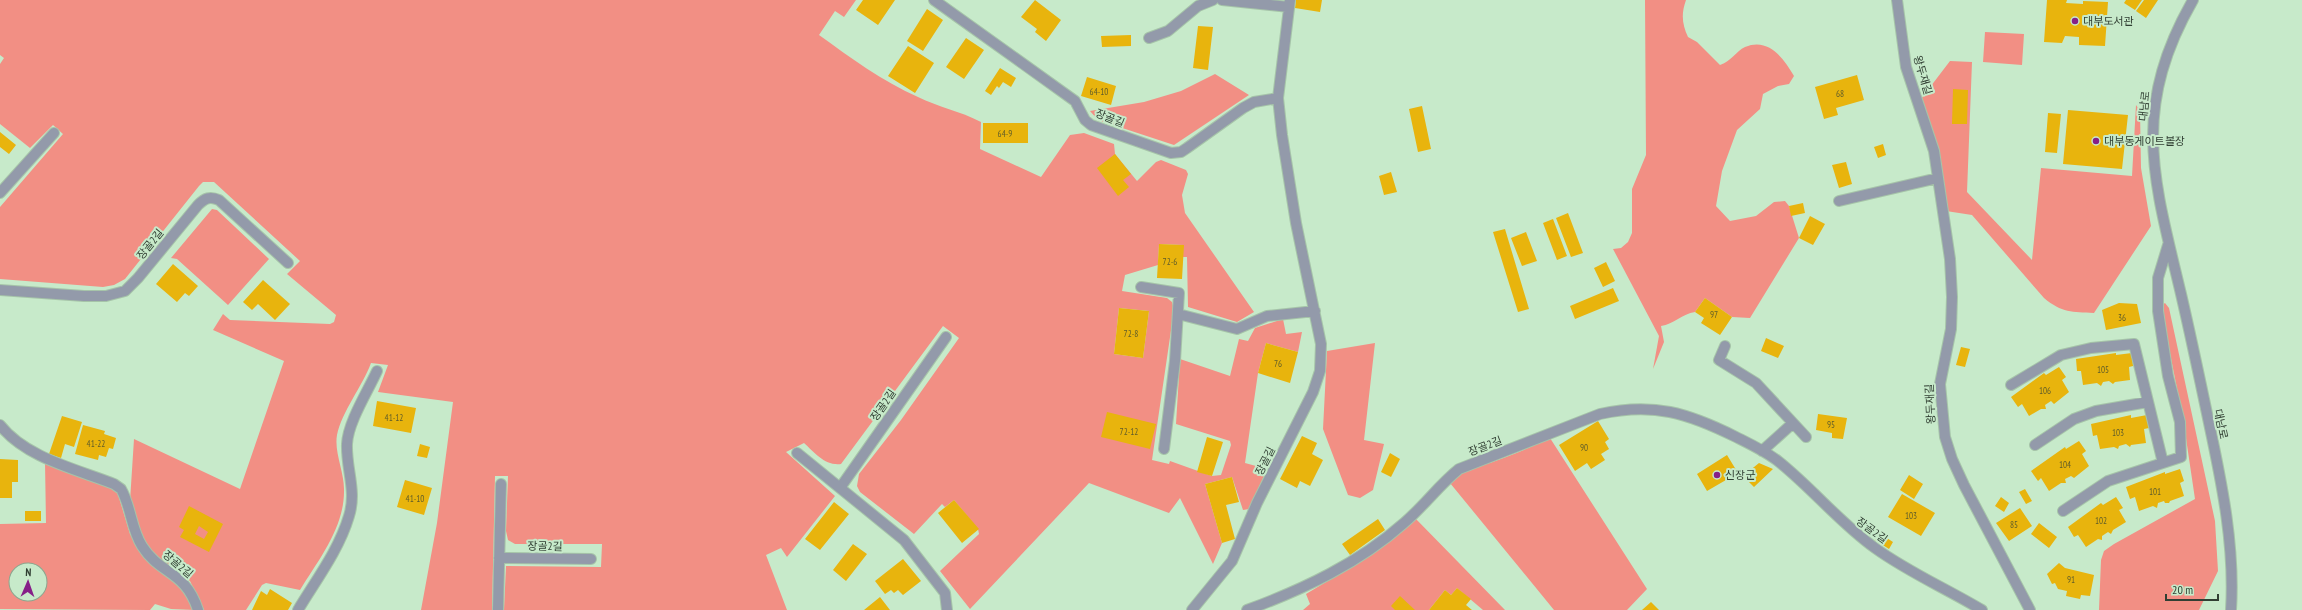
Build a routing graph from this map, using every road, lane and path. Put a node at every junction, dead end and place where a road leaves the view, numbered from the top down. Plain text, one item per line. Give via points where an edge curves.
1 (934, 0) edge
2 (1213, 0) edge
3 (1222, 0) edge
4 (1897, 0) edge
5 (2193, 0) edge
6 (1289, 4) edge
7 (1149, 38) dead end
8 (1278, 98) junction
9 (54, 133) dead end
10 (1938, 178) junction
11 (0, 193) edge
12 (1839, 201) dead end
13 (2168, 245) junction
14 (288, 263) dead end
15 (1141, 287) dead end
16 (0, 290) edge
17 (1315, 311) junction
18 (1178, 314) junction
19 (946, 337) dead end
20 (1725, 346) dead end
21 (377, 371) dead end
22 (2011, 385) dead end
23 (2148, 402) junction
24 (1793, 423) junction
25 (0, 425) edge
26 (1806, 437) dead end
27 (2034, 445) dead end
28 (1164, 449) dead end
29 (1762, 451) junction
30 (797, 453) dead end
31 (2163, 463) junction
32 (500, 484) dead end
33 (840, 488) junction
34 (2063, 511) dead end
35 (499, 558) junction
36 (592, 559) dead end
37 (198, 610) edge
38 (298, 610) edge
39 (498, 610) edge
40 (947, 610) edge
41 (1192, 610) edge
42 (1247, 610) edge
43 (1982, 610) edge
44 (2030, 610) edge
45 (2231, 610) edge

1 - 8 street, 장골길 via 1075,101 1085,120 1091,125 1171,153 1181,152 1254,102
2 - 7 street via 1198,6 1168,31
3 - 6 street, 장골길
4 - 10 street, 왕두재길 via 1906,68 1930,134
5 - 13 street, 대남로 via 2170,46 2156,96 2154,166
6 - 8 street, 장골길
8 - 17 street, 장골길 via 1296,223
9 - 11 street
10 - 12 street
10 - 44 street, 왕두재길 via 1950,259 1952,297 1951,328 1940,384 1945,437 1964,485
13 - 31 street, 대남로 via 2158,278 2158,311 2168,376 2180,422 2181,457
13 - 45 street, 대남로 via 2200,379 2226,512 2231,560
14 - 16 street, 장골2길 via 219,200 212,197 205,198 198,205 125,291 106,296 84,296
15 - 18 street via 1180,293
17 - 18 street via 1267,316 1237,329
17 - 41 street, 장골길 via 1321,344 1320,371 1314,392 1257,503 1232,561
18 - 28 street
19 - 33 street, 장골2길
20 - 24 street via 1719,360 1756,383
21 - 38 street via 348,436 347,451 353,501 342,538
22 - 23 street via 2061,356 2091,348 2134,344
23 - 27 street via 2096,411 2074,419
23 - 31 street
24 - 26 street
24 - 29 street
25 - 37 street, 장골2길 via 16,441 39,454 114,484 120,489 143,547 151,557 184,582
29 - 42 street, 장골2길 via 1685,414 1664,409 1622,409 1600,414 1459,469 1405,522 1368,551 1318,580
29 - 43 street, 장골2길 via 1777,461 1844,524 1875,549
30 - 33 street
31 - 34 street, 대남로 via 2108,481
32 - 35 street
33 - 40 street via 904,540 945,593
35 - 36 street, 장골2길
35 - 39 street

